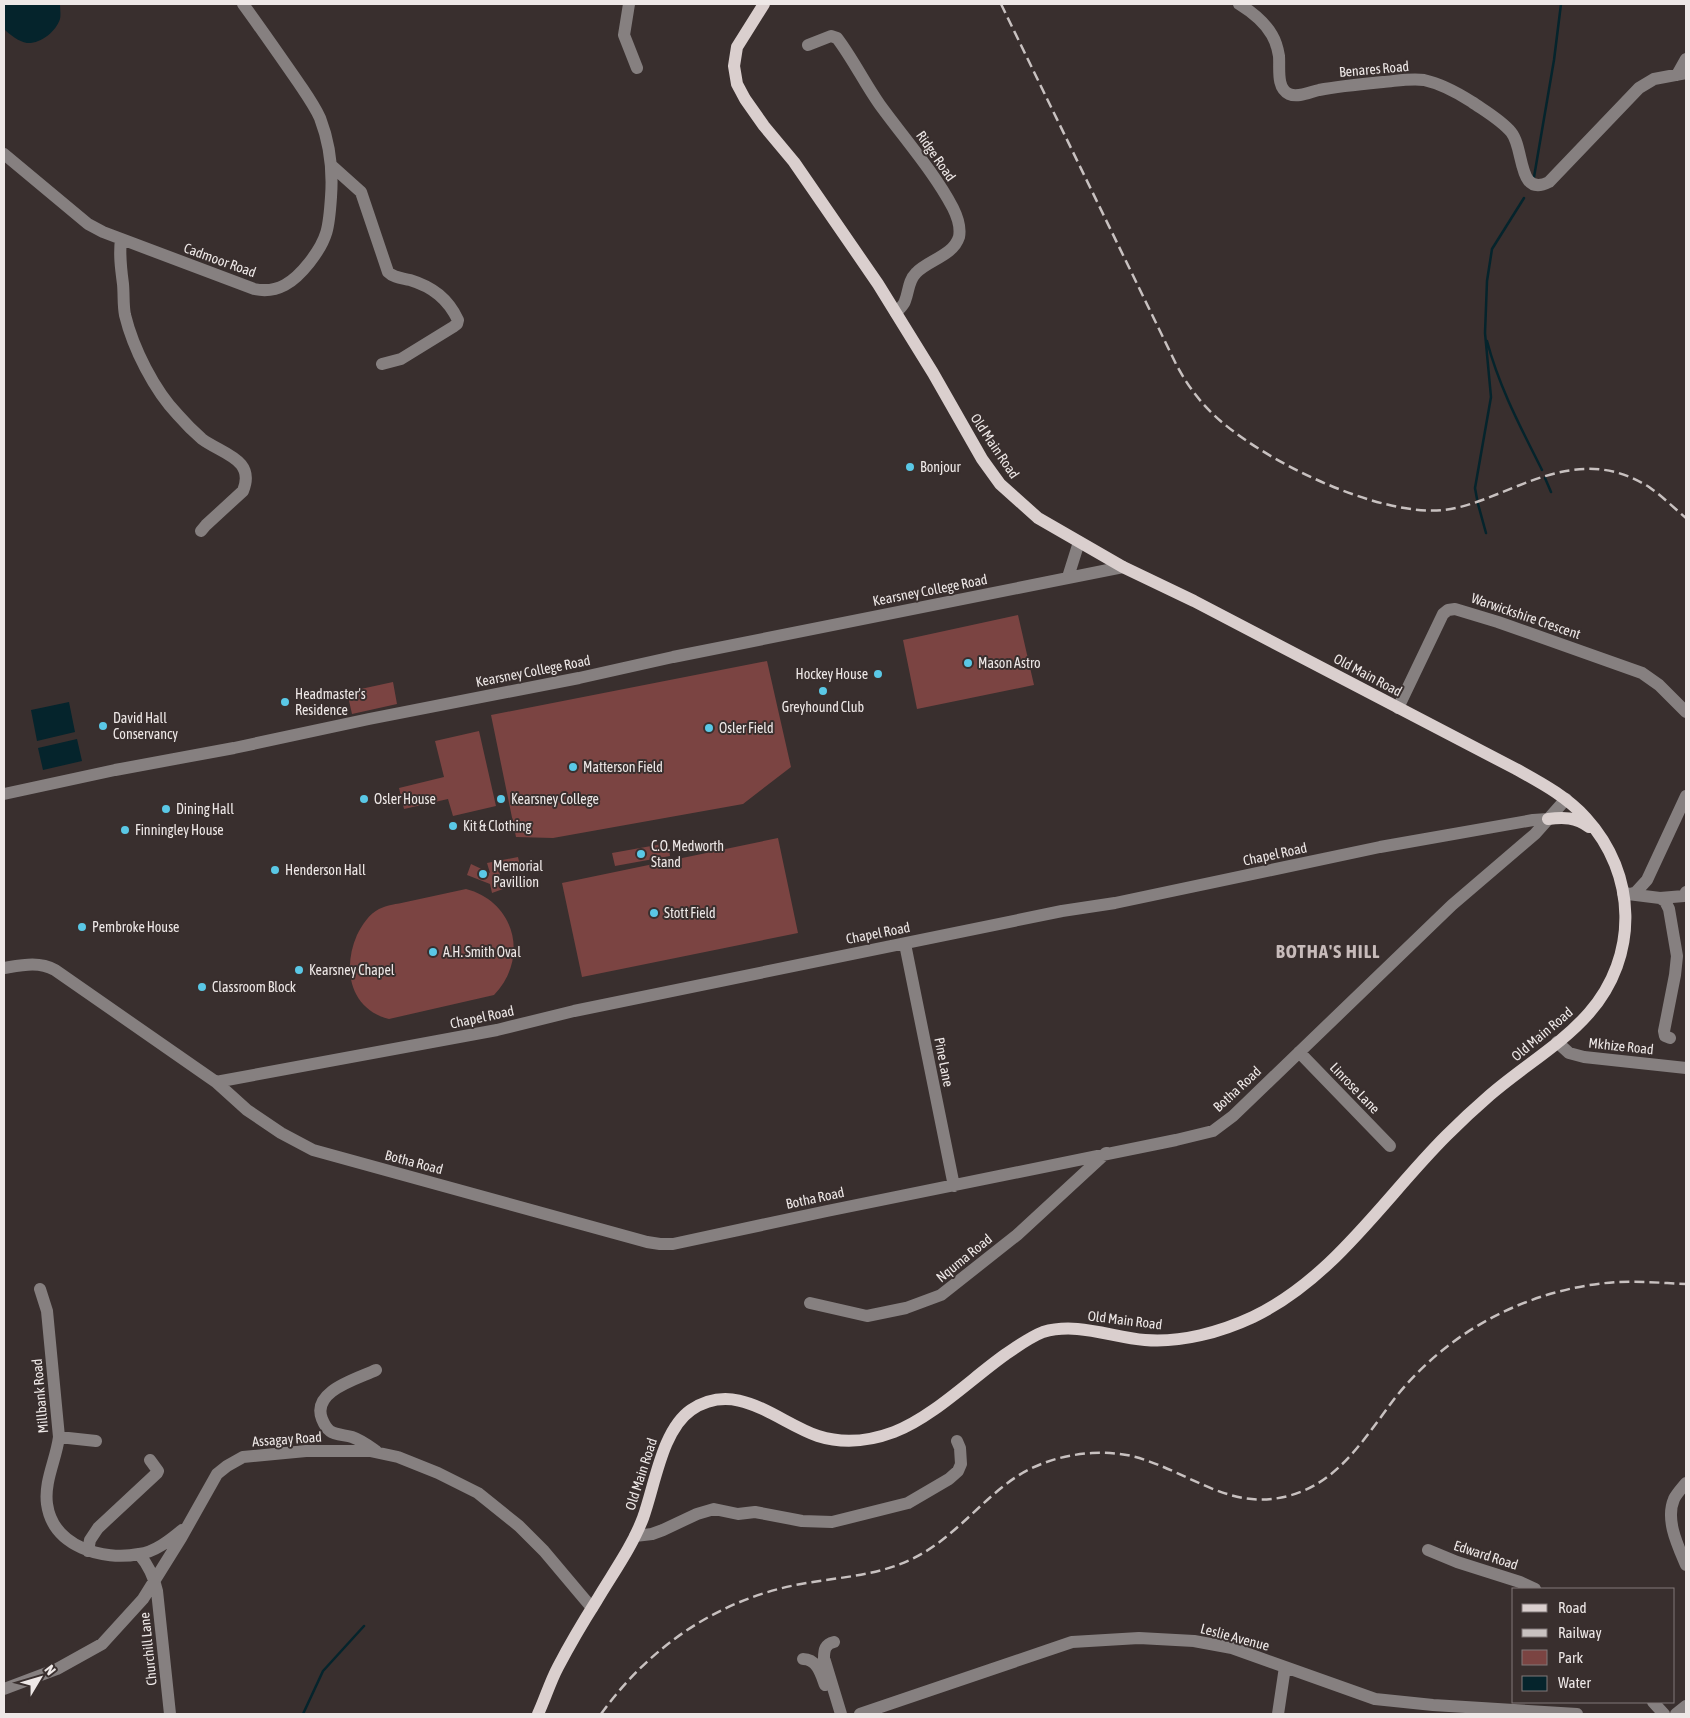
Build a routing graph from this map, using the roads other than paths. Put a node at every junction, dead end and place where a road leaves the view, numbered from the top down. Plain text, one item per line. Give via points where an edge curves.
1 (244, 4) edge
2 (629, 4) edge
3 (764, 4) edge
4 (1239, 4) edge
5 (808, 46) dead end
6 (1686, 59) edge
7 (637, 68) dead end
8 (1682, 74) edge
9 (4, 154) edge
10 (332, 166) junction
11 (121, 239) junction
12 (896, 313) junction
13 (382, 364) dead end
14 (202, 531) dead end
15 (1079, 542) junction
16 (1123, 567) junction
17 (1068, 577) junction
18 (1398, 708) junction
19 (1686, 712) edge
20 (4, 794) edge
21 (1686, 796) edge
22 (1566, 799) junction
23 (1548, 819) junction
24 (1604, 840) junction
25 (1686, 892) edge
26 (1623, 893) junction
27 (1660, 898) junction
28 (904, 944) junction
29 (4, 968) edge
30 (1670, 1038) dead end
31 (1557, 1042) junction
32 (1299, 1052) junction
33 (1686, 1068) edge
34 (216, 1082) junction
35 (1390, 1146) dead end
36 (1106, 1153) junction
37 (954, 1186) junction
38 (40, 1289) dead end
39 (810, 1303) dead end
40 (376, 1370) dead end
41 (59, 1437) junction
42 (96, 1441) dead end
43 (957, 1441) dead end
44 (378, 1452) junction
45 (150, 1460) dead end
46 (1685, 1488) edge
47 (187, 1527) junction
48 (635, 1536) junction
49 (1428, 1550) dead end
50 (88, 1551) junction
51 (139, 1554) junction
52 (1686, 1564) edge
53 (155, 1580) junction
54 (1533, 1588) edge
55 (592, 1608) junction
56 (834, 1642) dead end
57 (803, 1659) dead end
58 (1285, 1667) junction
59 (4, 1689) edge
60 (1655, 1703) edge
61 (1686, 1706) edge
62 (170, 1714) edge
63 (538, 1714) edge
64 (833, 1714) edge
65 (842, 1714) edge
66 (860, 1714) edge
67 (1278, 1714) edge
68 (1577, 1714) edge
69 (1664, 1714) edge
70 (1676, 1714) edge

1 - 10 street, Cadmoor Road via 317,112
2 - 7 street via 624,35
3 - 12 main road, Old Main Road via 737,47 734,66 737,84
4 - 8 street, Benares Road via 1261,20 1273,35 1279,54 1281,84 1290,94 1297,96 1318,90 1412,80 1436,84 1466,98 1511,132 1517,142 1525,175 1535,186 1549,182 1638,88 1654,79
5 - 12 street, Ridge Road via 831,36 836,38 925,166 958,220 960,230 955,244 916,273 905,302
6 - 8 street
9 - 11 street, Cadmoor Road via 88,224
10 - 11 street, Cadmoor Road via 325,239 295,279 276,289 262,291 249,288
10 - 13 street via 361,192 388,272 433,289 449,304 458,320 453,327 401,359
11 - 14 street via 125,313 150,374 178,416 202,438 239,461 246,472 243,491
12 - 15 main road, Old Main Road via 1000,484 1038,518
15 - 16 main road, Old Main Road
15 - 17 street
16 - 17 street, Kearsney College Road
16 - 18 main road, Old Main Road
17 - 20 street, Kearsney College Road
18 - 19 street, Warwickshire Crescent via 1443,614 1455,609 1642,673
18 - 22 main road, Old Main Road
21 - 26 street via 1647,880 1636,892
22 - 23 street, Botha Road
22 - 24 main road, Old Main Road
23 - 24 main road via 1575,819
23 - 28 street, Chapel Road via 1380,847
23 - 32 street, Botha Road via 1452,905
24 - 26 main road, Old Main Road via 1618,871
25 - 27 street via 1684,896
26 - 27 street
26 - 31 main road, Old Main Road via 1624,942 1613,976 1589,1014
27 - 30 street via 1669,909 1677,956 1664,1031
28 - 34 street, Chapel Road via 574,1011 497,1030
28 - 37 street, Pine Lane
29 - 34 street, Botha Road via 47,966
31 - 33 street, Mkhize Road via 1569,1053 1584,1058
31 - 48 main road, Old Main Road via 1490,1095 1450,1133 1361,1231 1309,1281 1252,1318 1174,1340 1146,1340 1076,1329 1038,1334 914,1422 895,1432 864,1440 814,1435 747,1402 728,1399 706,1403 686,1414 671,1433
32 - 35 street, Linrose Lane
32 - 36 street, Botha Road via 1213,1131
34 - 37 street, Botha Road via 281,1134 317,1152 660,1244 690,1241
36 - 37 street, Botha Road
36 - 39 street, Nquma Road via 1017,1235 941,1295 906,1308 867,1316
38 - 41 street, Millbank Road via 47,1311
40 - 44 street via 329,1393 320,1404 319,1412 324,1425 332,1433 355,1438
41 - 42 street
41 - 50 street, Millbank Road via 47,1485 49,1511 62,1534
43 - 48 street via 961,1458 958,1471 908,1503 822,1523 714,1509 652,1534
44 - 47 street, Assagay Road via 306,1451 243,1457 217,1474
44 - 55 street, Assagay Road via 438,1473 488,1500 530,1536
45 - 50 street via 157,1473 98,1528
46 - 52 street via 1671,1508 1672,1524
47 - 51 street, Millbank Road via 165,1543
47 - 53 street, Assagay Road
48 - 55 main road, Old Main Road
49 - 54 street, Edward Road
50 - 51 street, Millbank Road
51 - 53 street
53 - 59 street, Assagay Road via 138,1605 95,1650
53 - 62 street, Churchill Lane
55 - 63 main road, Old Main Road via 558,1668
56 - 65 street via 826,1646 824,1658
57 - 64 street via 818,1666
58 - 66 street, Leslie Avenue via 1232,1648 1194,1640 1079,1641
58 - 67 street
58 - 68 street, Leslie Avenue via 1380,1700
60 - 69 street
61 - 70 street

